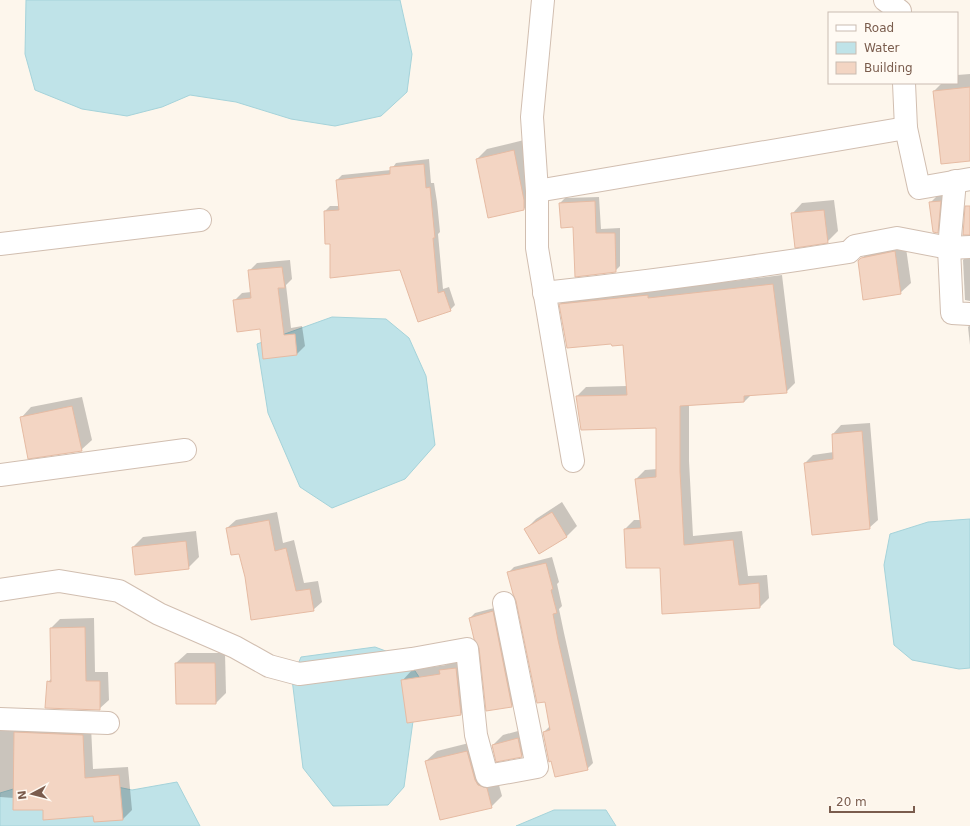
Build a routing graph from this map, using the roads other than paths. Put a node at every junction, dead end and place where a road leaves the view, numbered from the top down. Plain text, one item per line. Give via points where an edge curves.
1 (543, 0) edge
2 (885, 0) edge
3 (900, 12) edge
4 (904, 84) edge
5 (906, 128) junction
6 (962, 180) edge
7 (537, 191) junction
8 (200, 220) dead end
9 (0, 244) edge
10 (970, 247) edge
11 (949, 248) junction
12 (544, 293) junction
13 (970, 314) edge
14 (186, 450) dead end
15 (572, 462) dead end
16 (0, 475) edge
17 (0, 590) edge
18 (504, 603) dead end
19 (0, 719) edge
20 (108, 723) dead end

1 - 7 street via 532,117
2 - 3 street
4 - 5 street
5 - 6 street via 918,188
5 - 7 street
6 - 11 street
7 - 12 street via 537,248
8 - 9 street
10 - 11 street
11 - 12 street via 897,238 855,246 849,252 826,256
11 - 13 street via 952,313
12 - 15 street
14 - 16 street
17 - 18 street via 59,581 119,591 159,614 235,647 269,666 299,674 467,649 476,735 487,776 537,767
19 - 20 street

